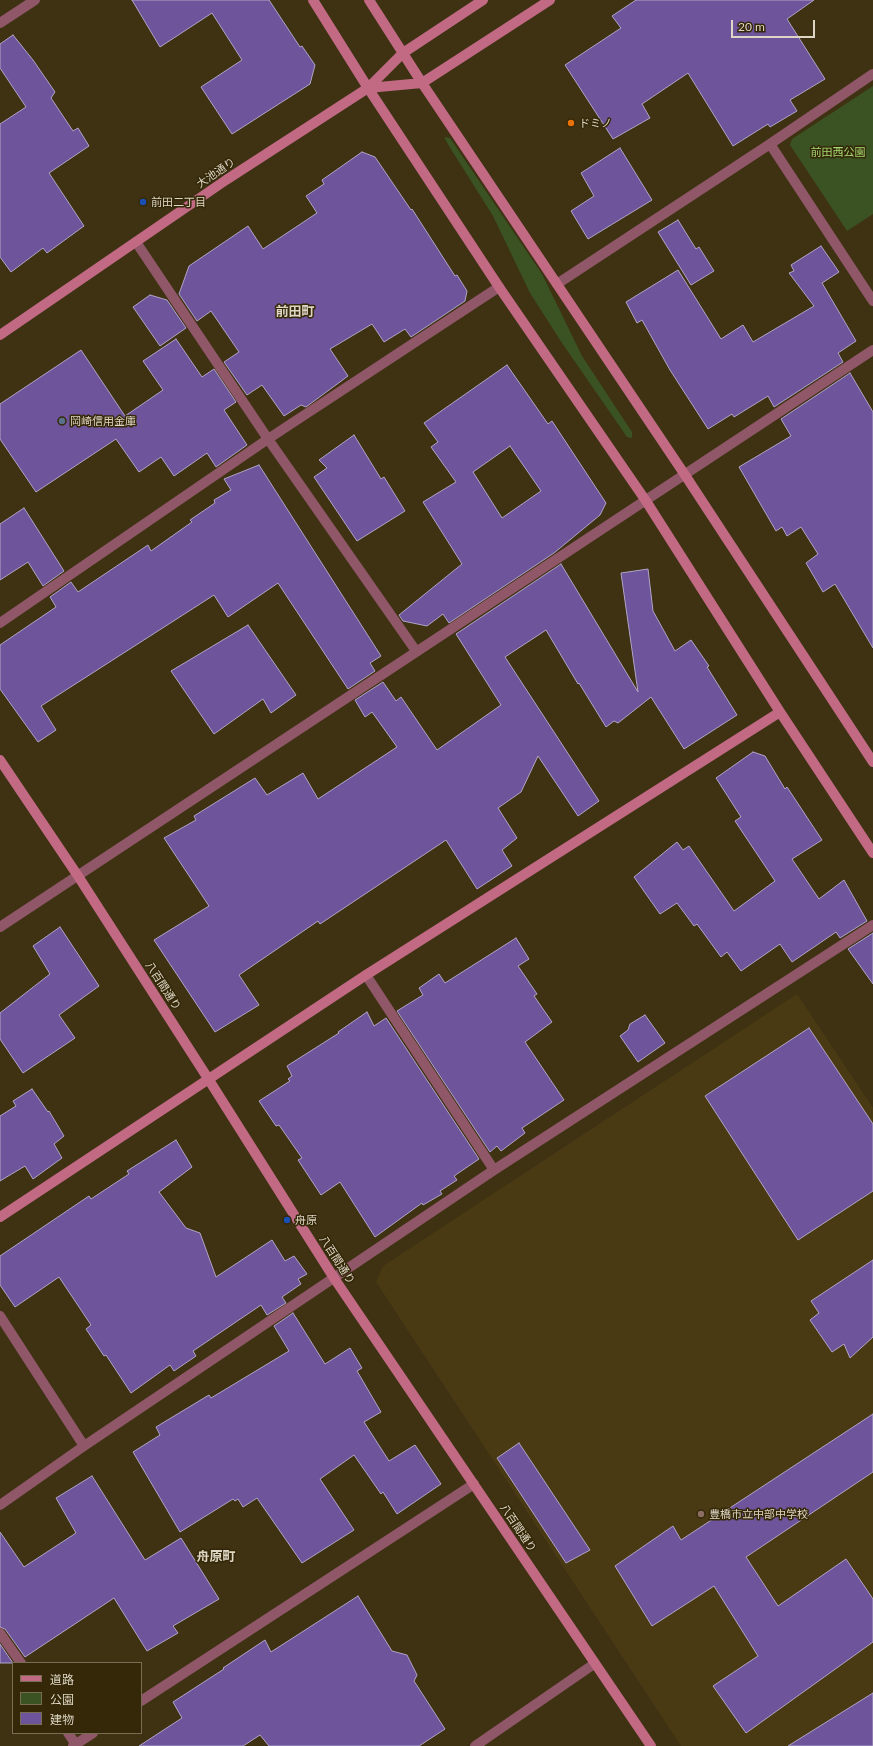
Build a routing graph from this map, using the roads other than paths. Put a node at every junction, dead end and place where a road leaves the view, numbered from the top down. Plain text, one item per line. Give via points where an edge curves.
1 (35, 0) edge
2 (314, 0) edge
3 (369, 0) edge
4 (482, 0) edge
5 (550, 0) edge
6 (0, 23) edge
7 (403, 53) junction
8 (873, 74) edge
9 (422, 83) junction
10 (368, 88) junction
11 (770, 144) junction
12 (136, 242) junction
13 (557, 284) junction
14 (499, 287) junction
15 (873, 301) edge
16 (0, 335) edge
17 (873, 350) edge
18 (268, 439) junction
19 (685, 475) junction
20 (646, 501) junction
21 (0, 623) edge
22 (416, 651) junction
23 (780, 712) junction
24 (0, 760) edge
25 (873, 762) edge
26 (873, 853) edge
27 (78, 876) junction
28 (873, 925) edge
29 (0, 927) edge
30 (366, 975) junction
31 (209, 1080) junction
32 (494, 1170) junction
33 (0, 1217) edge
34 (334, 1278) junction
35 (0, 1316) edge
36 (84, 1446) junction
37 (474, 1484) junction
38 (0, 1505) edge
39 (0, 1633) edge
40 (19, 1662) edge
41 (594, 1664) junction
42 (142, 1700) edge
43 (69, 1734) edge
44 (92, 1734) edge
45 (75, 1745) edge
46 (475, 1746) edge
47 (651, 1746) edge

1 - 6 street
2 - 10 street
3 - 7 street
4 - 7 street, 大池通り
5 - 9 street, 大池通り
7 - 9 street
7 - 10 street, 大池通り
8 - 11 street
9 - 10 street, 大池通り
9 - 13 street
10 - 12 street, 大池通り
10 - 14 street
11 - 13 street
11 - 15 street
12 - 16 street, 大池通り
12 - 18 street
13 - 19 street
14 - 18 street
14 - 20 street
17 - 19 street
18 - 21 street
18 - 22 street
19 - 20 street
19 - 25 street
20 - 22 street
20 - 23 street
22 - 27 street
23 - 26 street
23 - 30 street
24 - 27 street, 八百間通り
27 - 29 street
27 - 31 street, 八百間通り
28 - 32 street
30 - 31 street
30 - 32 street
31 - 33 street
31 - 34 street, 八百間通り
32 - 34 street
34 - 36 street
34 - 37 street, 八百間通り
35 - 36 street
36 - 38 street
37 - 41 street, 八百間通り
37 - 42 street
39 - 40 street
41 - 46 street
41 - 47 street, 八百間通り
43 - 45 street
44 - 45 street

